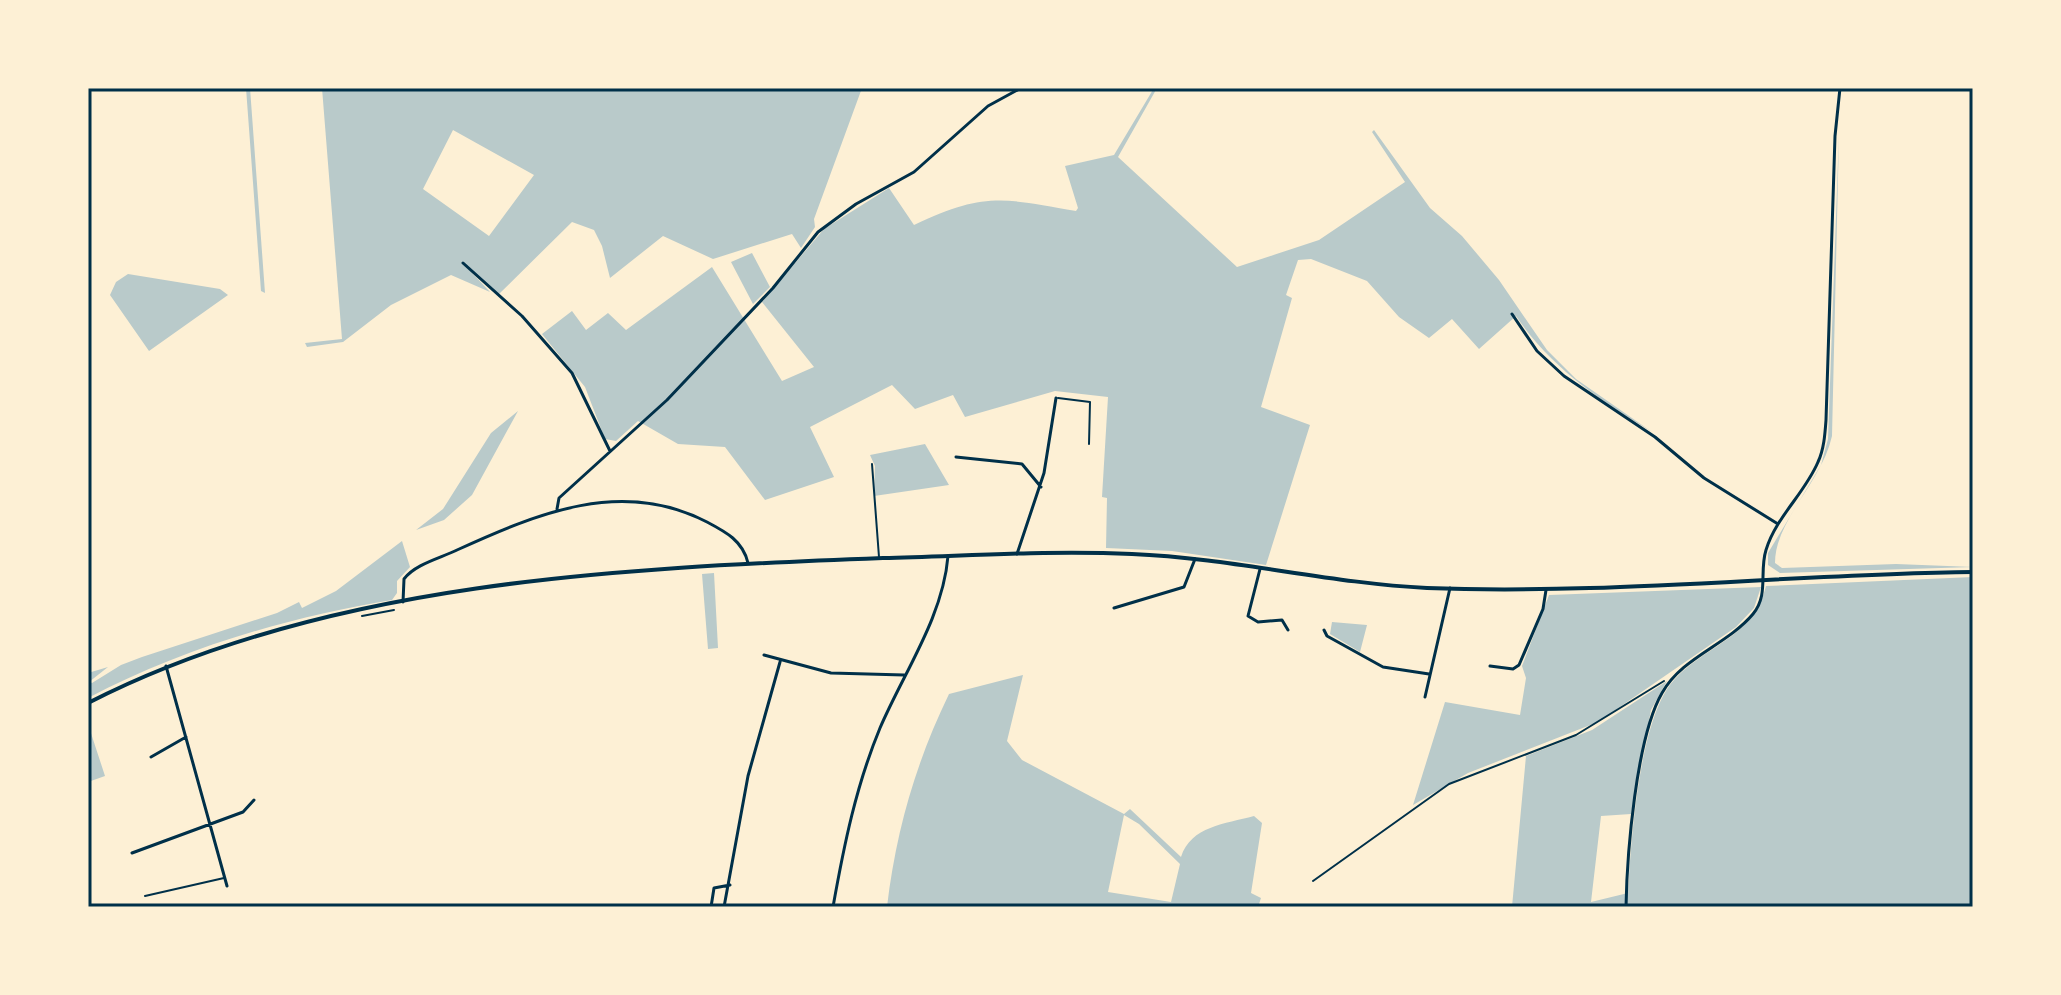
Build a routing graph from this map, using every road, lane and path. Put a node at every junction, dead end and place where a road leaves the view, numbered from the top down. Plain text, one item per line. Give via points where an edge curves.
1 (1021, 88) edge
2 (1840, 88) edge
3 (463, 263) dead end
4 (1512, 314) dead end
5 (1056, 398) joint
6 (1089, 444) dead end
7 (610, 451) junction
8 (956, 457) dead end
9 (872, 464) dead end
10 (1041, 487) junction
11 (557, 509) junction
12 (1778, 524) junction
13 (1017, 554) junction
14 (948, 556) junction
15 (879, 559) junction
16 (1195, 559) junction
17 (748, 564) junction
18 (1260, 569) junction
19 (1973, 572) edge
20 (1763, 578) junction
21 (1450, 588) junction
22 (1546, 590) junction
23 (403, 602) junction
24 (1114, 608) dead end
25 (360, 617) dead end
26 (1288, 630) dead end
27 (1324, 630) dead end
28 (764, 655) dead end
29 (780, 662) junction
30 (166, 666) junction
31 (1490, 666) dead end
32 (1429, 674) junction
33 (904, 675) junction
34 (1674, 675) junction
35 (1425, 697) dead end
36 (88, 703) edge
37 (186, 737) junction
38 (151, 757) dead end
39 (254, 800) dead end
40 (209, 824) junction
41 (132, 853) dead end
42 (224, 878) junction
43 (1313, 881) dead end
44 (730, 885) junction
45 (227, 886) dead end
46 (145, 896) dead end
47 (711, 907) edge
48 (724, 907) edge
49 (833, 907) edge
50 (1626, 907) edge

1 - 7 street via 988,106 914,172 818,232 667,400
2 - 12 street via 1823,445 1817,465
3 - 7 street via 512,305 572,373
4 - 12 street via 1537,351 1564,376 1655,437 1704,478
5 - 6 lane via 1090,402
5 - 10 street
7 - 11 street via 559,498
8 - 10 street via 1022,464
9 - 15 lane
10 - 13 street
11 - 17 street via 621,500 671,507 740,543
11 - 23 street via 407,574
12 - 20 street via 1765,552
13 - 14 street
13 - 16 street
14 - 15 street
14 - 33 street via 938,604
15 - 17 street
16 - 18 street
16 - 24 street via 1184,587
17 - 23 street via 549,581
18 - 21 street
18 - 26 street via 1248,616 1258,622 1282,620
19 - 20 street
20 - 22 street
20 - 34 street via 1754,613
21 - 22 street
21 - 32 street
22 - 31 street via 1519,665
23 - 25 path via 404,608
23 - 30 street via 279,630
27 - 32 street via 1383,667
28 - 29 street
29 - 33 street via 840,674
29 - 44 street via 748,776
30 - 36 street
30 - 37 street
32 - 35 street
33 - 49 street via 857,788
34 - 43 path via 1576,735 1449,784
34 - 50 street via 1658,700 1646,742 1633,814
37 - 38 street
37 - 40 street
39 - 40 street via 243,812
40 - 41 street
40 - 42 street
42 - 45 street
42 - 46 lane
44 - 47 street via 714,888
44 - 48 street

